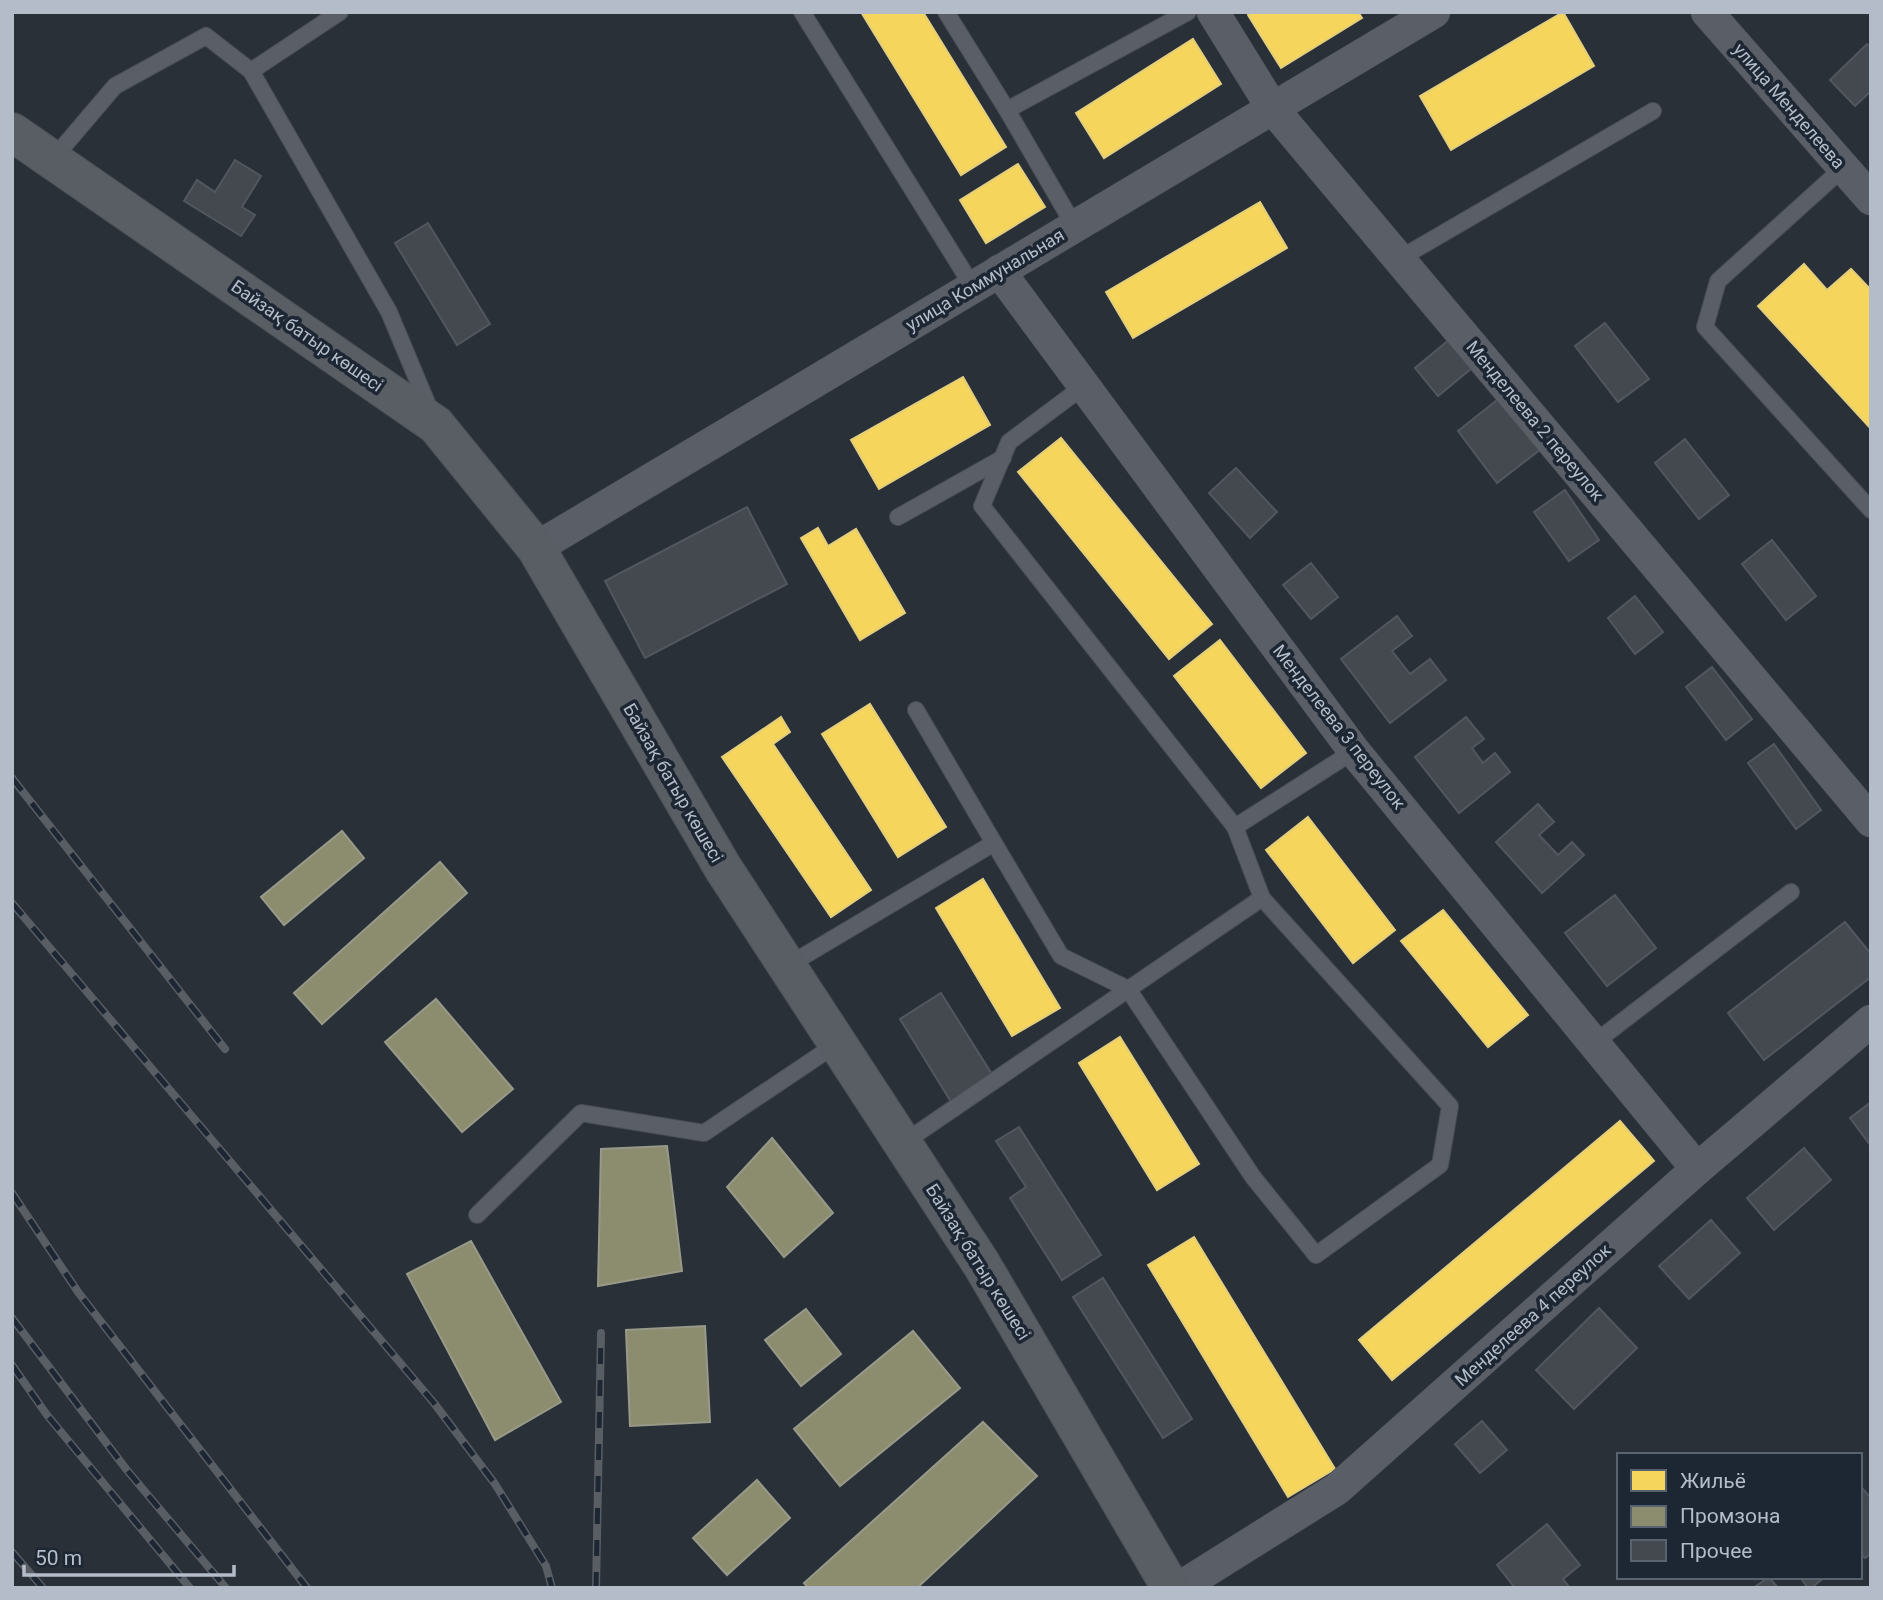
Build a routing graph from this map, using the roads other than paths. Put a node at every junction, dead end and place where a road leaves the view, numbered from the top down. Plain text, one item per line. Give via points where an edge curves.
1 (340, 12) edge
2 (802, 12) edge
3 (946, 12) edge
4 (1188, 12) edge
5 (1213, 12) edge
6 (1434, 12) edge
7 (1707, 12) edge
8 (251, 71) junction
9 (1273, 109) junction
10 (1007, 110) junction
11 (1653, 111) dead end
12 (12, 132) edge
13 (52, 160) junction
14 (1843, 167) junction
15 (1871, 199) edge
16 (1075, 226) junction
17 (1399, 259) junction
18 (986, 279) junction
19 (1084, 386) junction
20 (436, 425) junction
21 (1003, 458) junction
22 (1871, 510) edge
23 (898, 517) dead end
24 (536, 548) junction
25 (916, 710) dead end
26 (1354, 751) junction
27 (1871, 821) edge
28 (1235, 827) junction
29 (994, 843) junction
30 (1791, 892) dead end
31 (1262, 898) junction
32 (787, 966) junction
33 (1128, 989) junction
34 (1871, 1021) edge
35 (1594, 1043) junction
36 (838, 1044) junction
37 (903, 1143) junction
38 (1697, 1169) junction
39 (477, 1215) dead end
40 (1171, 1588) edge
41 (1179, 1588) edge

1 - 8 lane
2 - 18 lane
3 - 10 lane
4 - 10 lane
5 - 9 street, Менделеева 2 переулок
6 - 9 street, улица Коммунальная
7 - 14 street, улица Менделеева
8 - 13 lane via 206,36 115,86
8 - 20 lane via 388,312
9 - 16 street, улица Коммунальная
9 - 17 street, Менделеева 2 переулок
10 - 16 lane
11 - 17 lane
12 - 13 main road, Байзақ батыр көшесі
13 - 20 main road, Байзақ батыр көшесі
14 - 15 street, улица Менделеева
14 - 22 lane via 1718,281 1705,327
16 - 18 street, улица Коммунальная
17 - 27 street, Менделеева 2 переулок
18 - 19 street, Менделеева 3 переулок
18 - 24 street, улица Коммунальная
19 - 21 lane via 1009,442
19 - 26 street, Менделеева 3 переулок
20 - 24 main road, Байзақ батыр көшесі
21 - 23 lane
21 - 28 lane via 982,506
24 - 32 main road, Байзақ батыр көшесі via 723,868
25 - 29 lane
26 - 28 lane
26 - 35 street, Менделеева 3 переулок
28 - 31 lane
29 - 32 lane
29 - 33 lane via 1061,956
30 - 35 lane
31 - 33 lane
31 - 33 lane via 1450,1106 1440,1165 1316,1255 1253,1177
32 - 36 main road, Байзақ батыр көшесі
33 - 37 lane
34 - 38 street, Менделеева 4 переулок
35 - 38 street, Менделеева 3 переулок
36 - 37 main road, Байзақ батыр көшесі
36 - 39 lane via 704,1133 581,1113
37 - 40 main road, Байзақ батыр көшесі via 982,1265
38 - 41 street, Менделеева 4 переулок via 1337,1489

